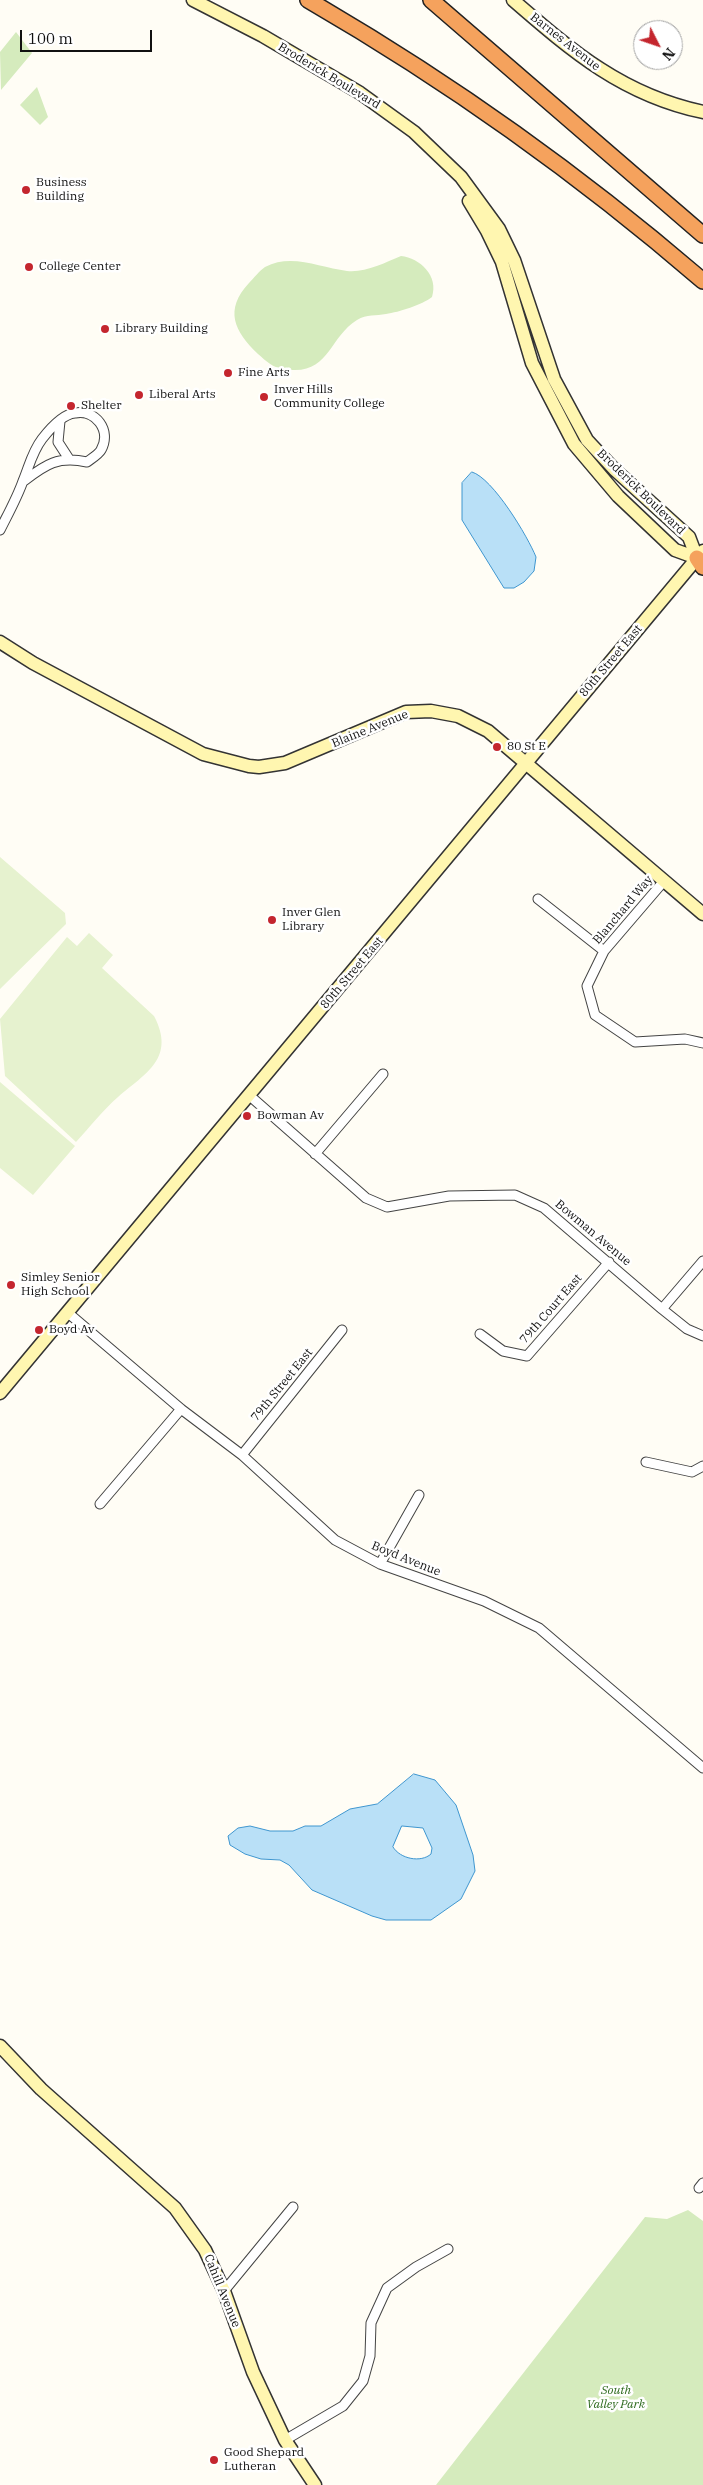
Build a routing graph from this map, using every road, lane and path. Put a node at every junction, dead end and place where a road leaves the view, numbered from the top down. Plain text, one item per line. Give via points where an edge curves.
1 (194, 0) edge
2 (308, 0) edge
3 (431, 0) edge
4 (513, 0) edge
5 (703, 112) edge
6 (452, 170) junction
7 (703, 235) edge
8 (703, 281) edge
9 (60, 421) junction
10 (69, 458) junction
11 (24, 481) junction
12 (0, 530) edge
13 (702, 559) edge
14 (0, 642) edge
15 (526, 762) junction
16 (664, 881) junction
17 (538, 899) dead end
18 (703, 914) edge
19 (604, 951) junction
20 (703, 1043) edge
21 (383, 1074) dead end
22 (250, 1096) junction
23 (315, 1154) junction
24 (703, 1261) edge
25 (609, 1262) junction
26 (662, 1309) junction
27 (67, 1312) junction
28 (342, 1330) dead end
29 (480, 1334) dead end
30 (703, 1336) edge
31 (0, 1393) edge
32 (181, 1409) junction
33 (242, 1455) junction
34 (646, 1462) dead end
35 (703, 1466) edge
36 (419, 1495) dead end
37 (100, 1504) dead end
38 (380, 1564) junction
39 (703, 1768) edge
40 (0, 2046) edge
41 (292, 2207) dead end
42 (448, 2249) dead end
43 (224, 2290) junction
44 (286, 2440) junction
45 (314, 2485) edge

1 - 6 street, Broderick Boulevard via 360,93 414,132
2 - 8 highway via 421,69 537,149 622,213
3 - 7 highway
4 - 5 street, Barnes Avenue via 598,70 644,93
6 - 13 street, Broderick Boulevard via 462,177 506,242 554,379 587,440 689,538
6 - 13 street, Broderick Boulevard via 495,246 532,363 574,444 618,496 675,550
9 - 10 street via 58,442
9 - 10 street via 73,412 91,413 101,422 105,435 101,450 87,462
9 - 11 street via 30,459
10 - 11 street via 46,465
11 - 12 street
13 - 15 street, 80th Street East
14 - 15 street, Blaine Avenue via 203,754 235,763 259,767 286,763 406,712 458,716 488,731
15 - 16 street, Blaine Avenue
15 - 22 street, 80th Street East
16 - 18 street, Blaine Avenue
16 - 19 street, Blanchard Way
17 - 19 street
19 - 20 street, Blanchard Way via 587,986 596,1015 635,1042 685,1038
21 - 23 street
22 - 23 street, Bowman Avenue
22 - 27 street, 80th Street East
23 - 25 street, Bowman Avenue via 366,1198 387,1207 449,1196 515,1195 544,1208
24 - 26 street
25 - 26 street, Bowman Avenue
25 - 29 street, 79th Court East via 527,1356 503,1351
26 - 30 street, Bowman Avenue via 687,1329
27 - 31 street, 80th Street East
27 - 32 street, Boyd Avenue
28 - 33 street, 79th Street East
32 - 33 street, Boyd Avenue
32 - 37 street
33 - 38 street, Boyd Avenue via 335,1540
34 - 35 street via 692,1472
36 - 38 street
38 - 39 street, Boyd Avenue via 484,1601 539,1628
40 - 43 street, Cahill Avenue via 40,2089 175,2208 205,2250
41 - 43 street
42 - 44 street via 387,2288 370,2323 370,2356 363,2381 343,2406
43 - 44 street, Cahill Avenue via 253,2372
44 - 45 street, Cahill Avenue

